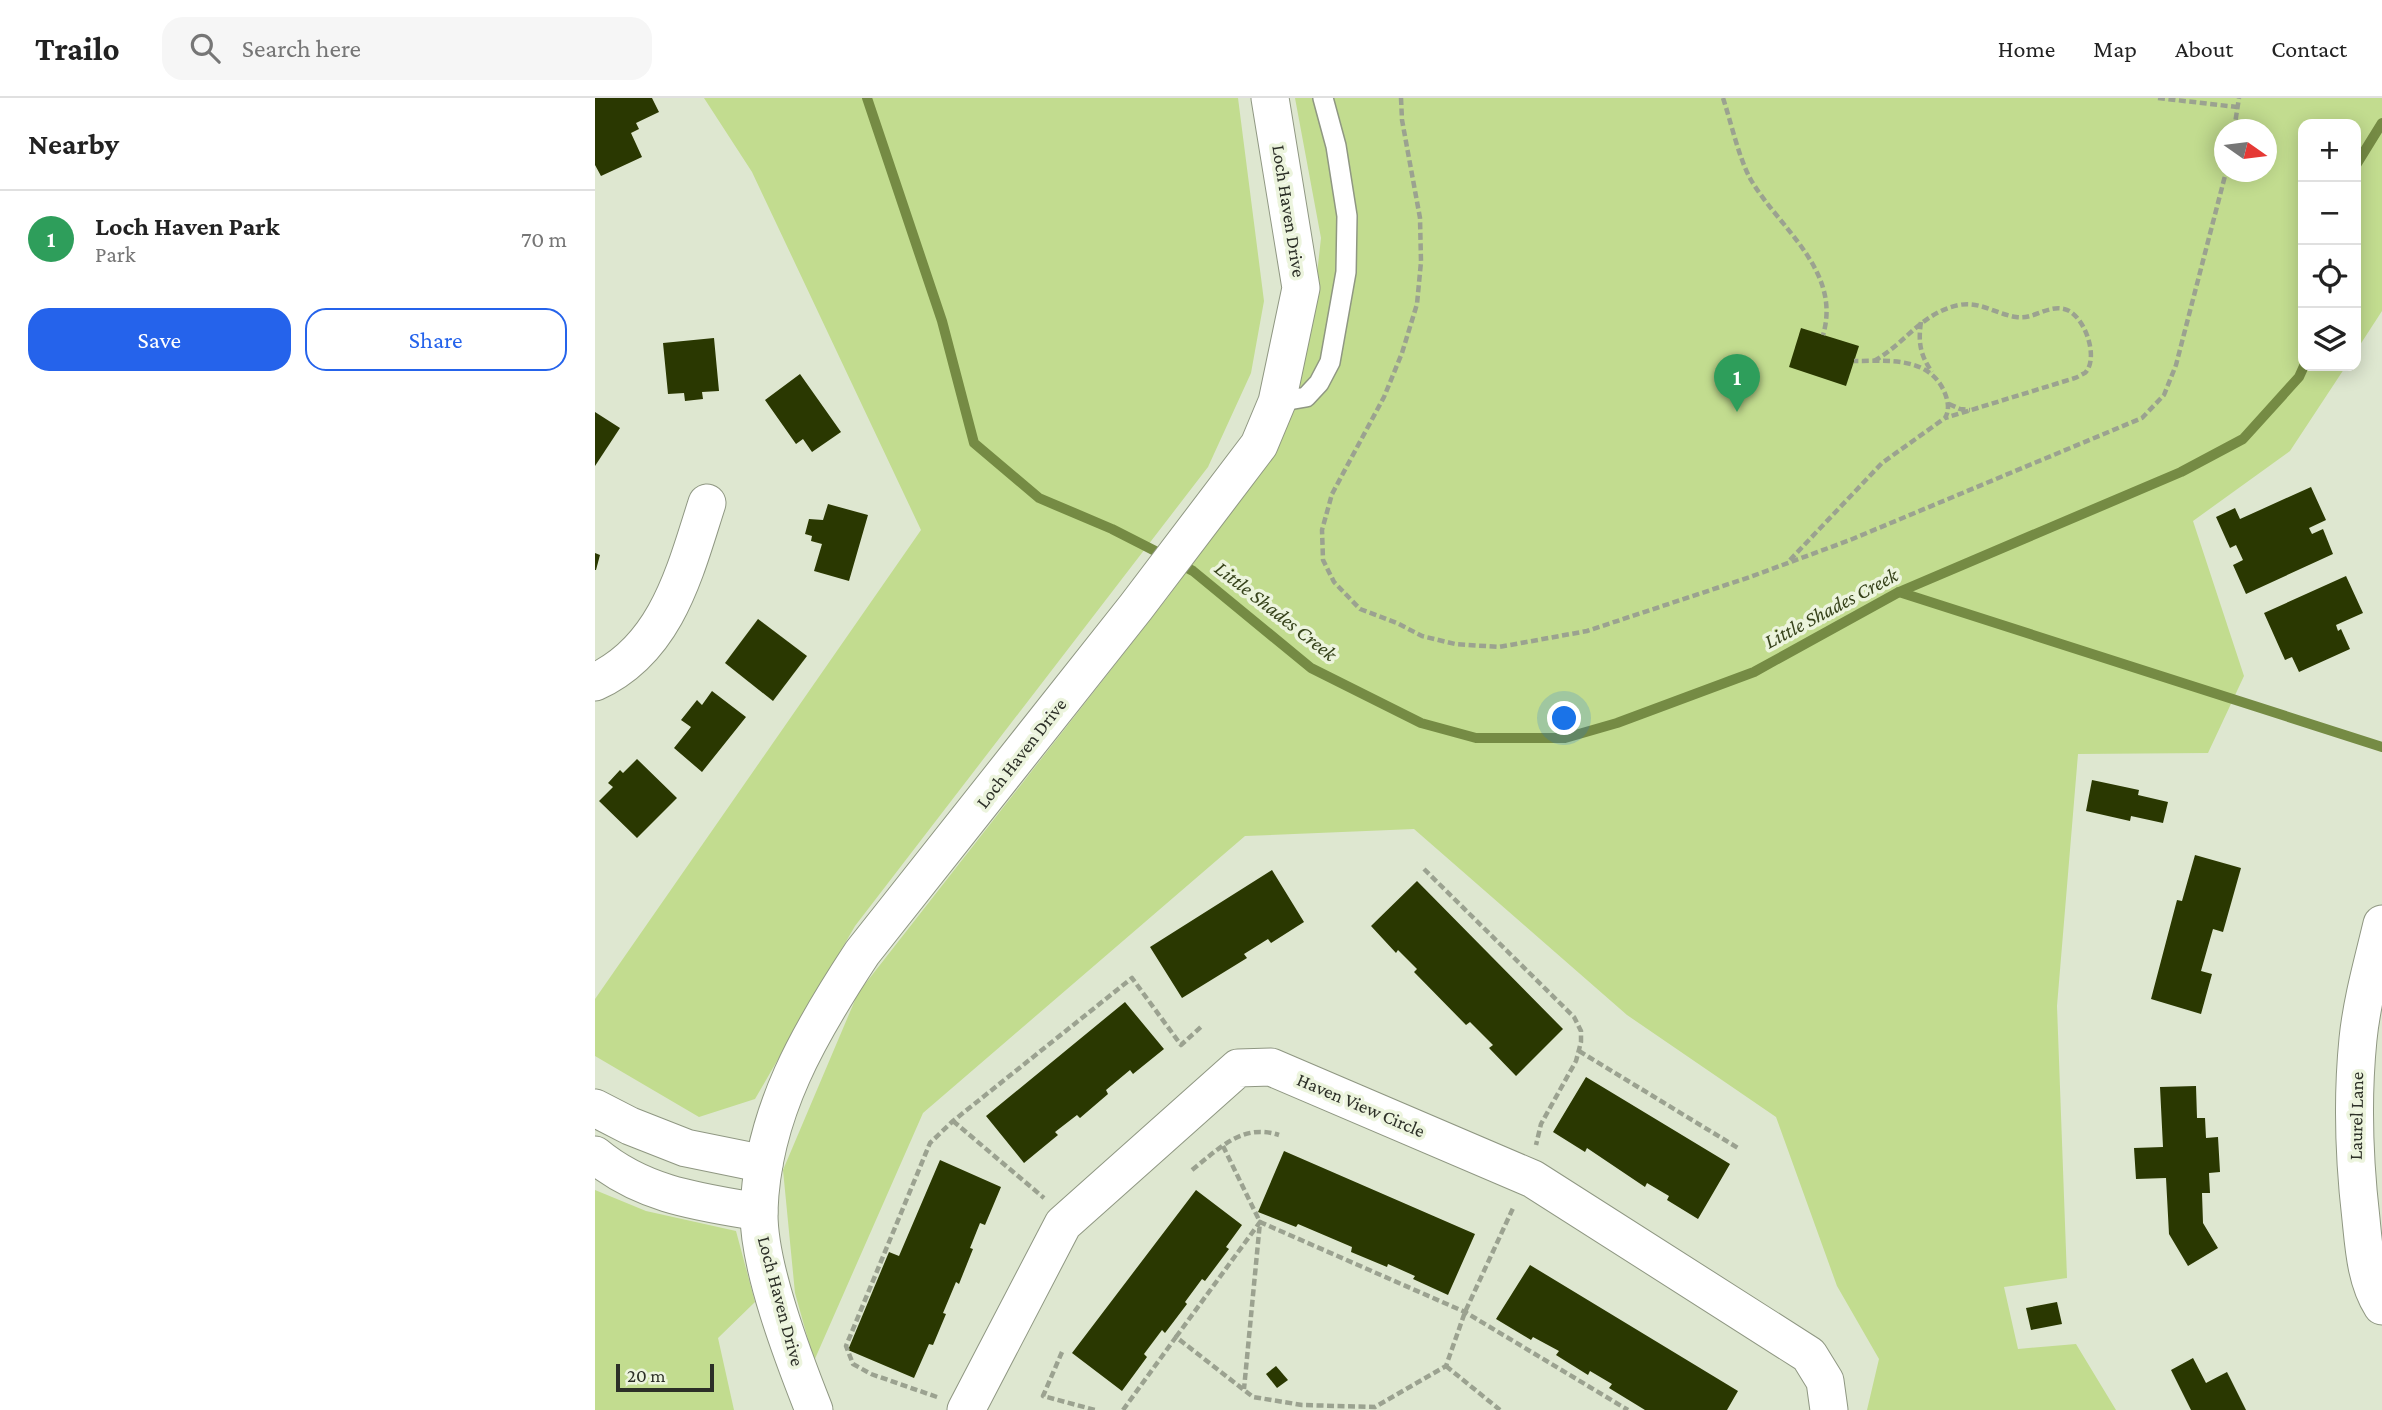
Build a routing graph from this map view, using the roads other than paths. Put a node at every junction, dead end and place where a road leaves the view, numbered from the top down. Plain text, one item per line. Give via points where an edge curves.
1 (1270, 98) edge
2 (1323, 98) edge
3 (1277, 402) junction
4 (707, 503) dead end
5 (595, 681) edge
6 (2382, 924) edge
7 (595, 1108) edge
8 (595, 1155) edge
9 (764, 1164) junction
10 (759, 1212) junction
11 (2382, 1306) edge
12 (967, 1409) edge
13 (814, 1410) edge
14 (1829, 1410) edge

1 - 3 street, Loch Haven Drive via 1301,288
2 - 3 lane via 1347,216 1346,272 1330,362 1319,383 1307,397
3 - 9 street, Loch Haven Drive via 1259,445 855,963 796,1062 774,1120
4 - 5 street via 680,589 661,623 614,673
6 - 11 street, Laurel Lane via 2358,1038 2354,1111 2354,1162 2365,1258 2373,1293
7 - 9 street via 686,1148
8 - 10 street via 651,1189 689,1201
9 - 10 street, Loch Haven Drive
10 - 13 street, Loch Haven Drive via 779,1310
12 - 14 street, Haven View Circle via 1063,1224 1238,1068 1271,1067 1528,1177 1809,1355 1825,1381

